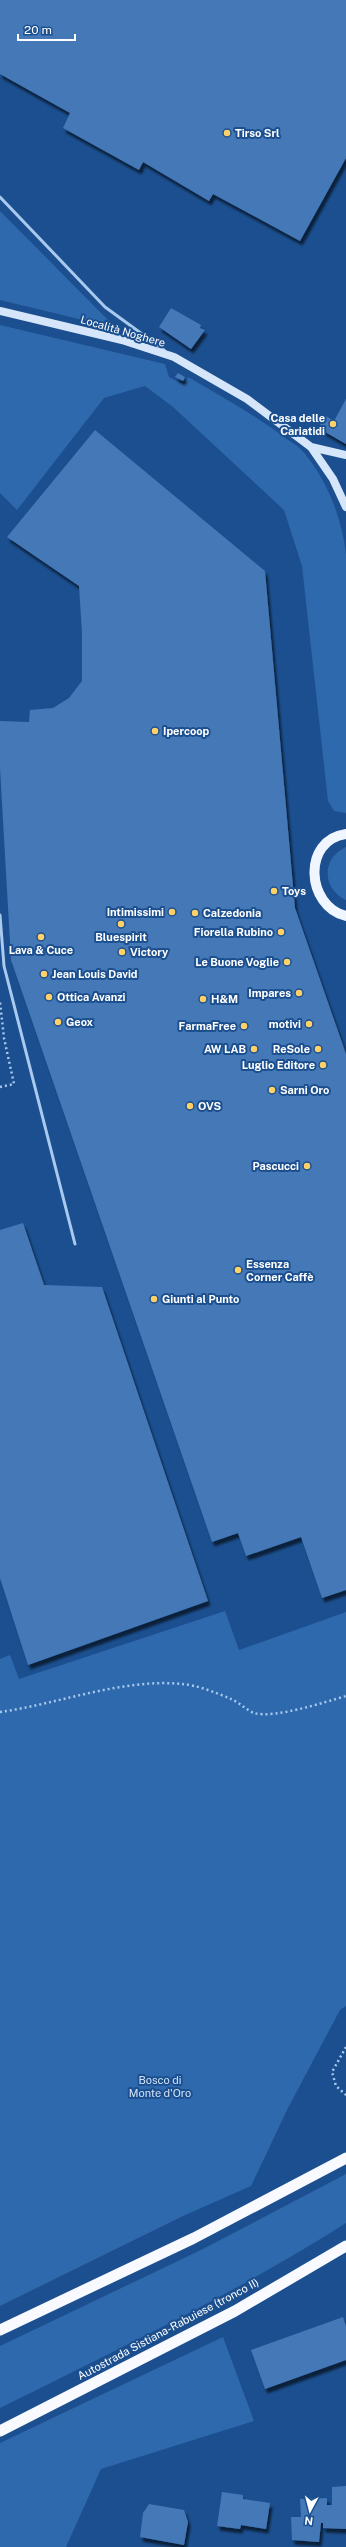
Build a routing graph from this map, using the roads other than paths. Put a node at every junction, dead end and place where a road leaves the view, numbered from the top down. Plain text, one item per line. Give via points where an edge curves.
1 (0, 197) edge
2 (0, 311) edge
3 (174, 357) junction
4 (311, 447) junction
5 (346, 455) edge
6 (346, 507) edge
7 (346, 834) edge
8 (0, 915) edge
9 (346, 916) edge
10 (75, 1244) dead end
11 (346, 2158) edge
12 (346, 2246) edge
13 (0, 2330) edge
14 (0, 2431) edge

1 - 3 lane via 105,307
2 - 3 main road, Località Noghere via 122,340
3 - 4 main road, Località Noghere via 247,399
4 - 5 main road, Località Noghere
4 - 6 main road, Località Noghere via 333,479
7 - 9 main road via 330,841 320,851 313,878 324,903 333,911
8 - 10 lane via 4,966
11 - 13 highway via 194,2238
12 - 14 highway, Autostrada Sistiana-Rabuiese (tronco II) via 234,2311

